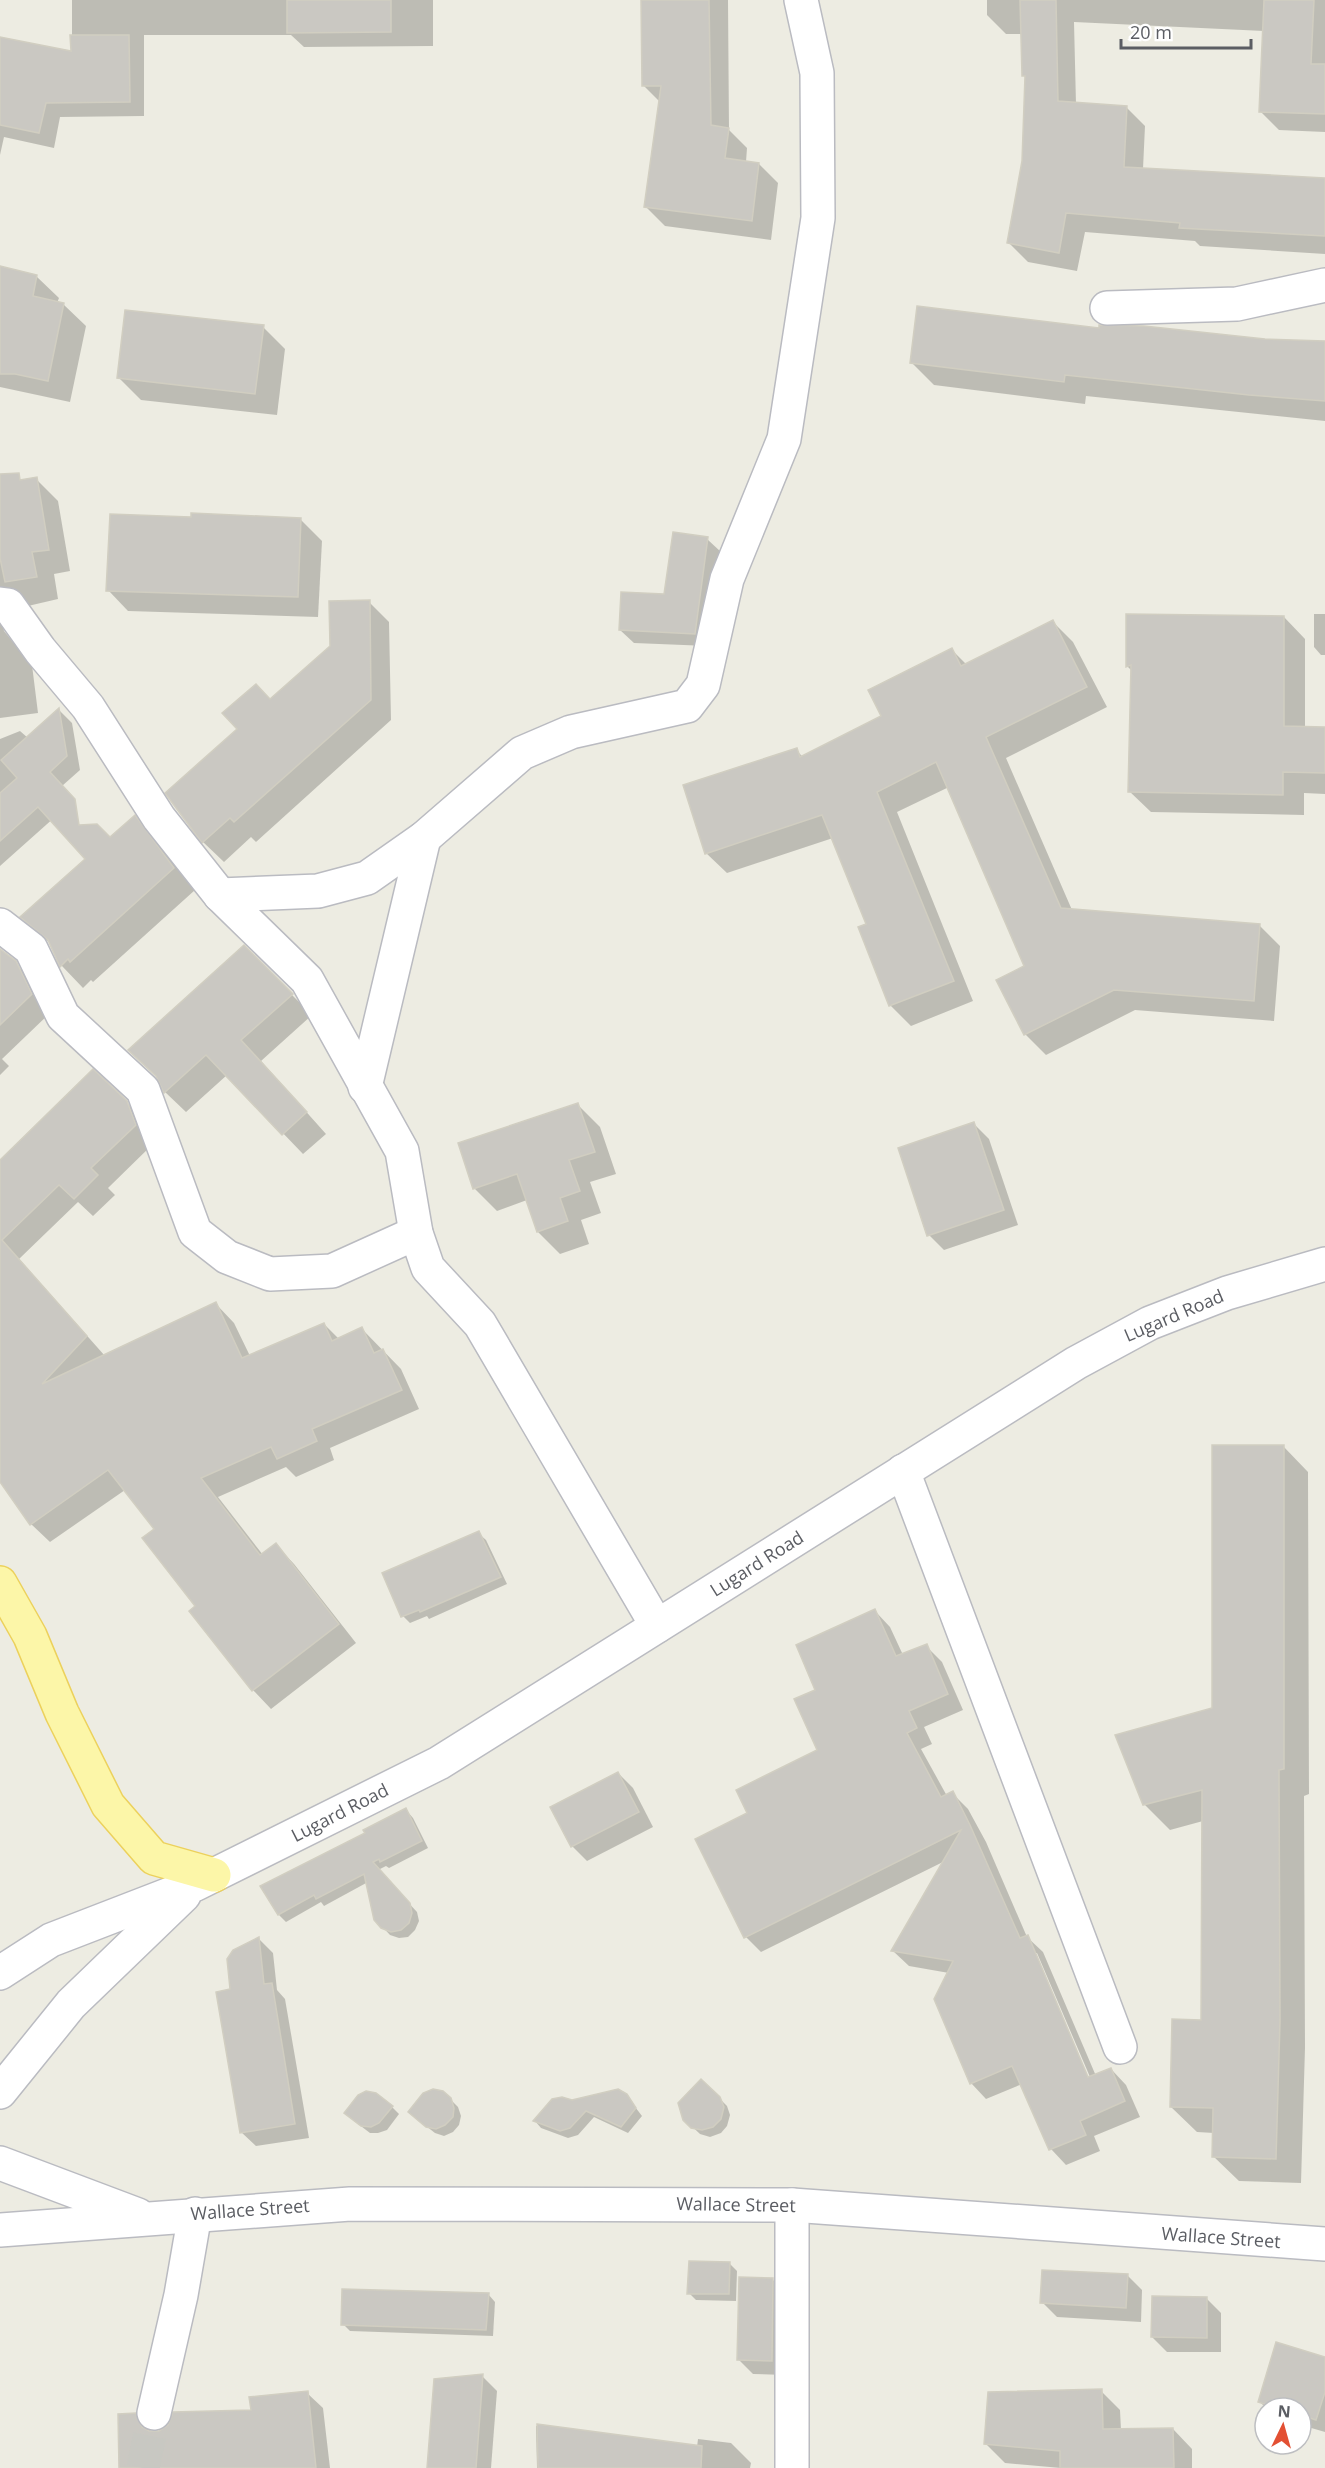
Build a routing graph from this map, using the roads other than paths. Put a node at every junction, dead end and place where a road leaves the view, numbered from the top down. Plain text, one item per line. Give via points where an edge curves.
1 (801, 0) edge
2 (1325, 285) edge
3 (1107, 308) dead end
4 (0, 604) edge
5 (424, 838) junction
6 (220, 895) junction
7 (0, 925) edge
8 (365, 1087) junction
9 (416, 1233) junction
10 (1325, 1264) edge
11 (903, 1471) junction
12 (0, 1583) edge
13 (657, 1626) junction
14 (205, 1880) junction
15 (0, 1972) edge
16 (1120, 2047) dead end
17 (0, 2092) edge
18 (0, 2163) edge
19 (792, 2205) junction
20 (195, 2214) junction
21 (146, 2217) junction
22 (0, 2230) edge
23 (1325, 2244) edge
24 (154, 2413) tunnel mouth
25 (792, 2468) edge

1 - 5 street via 817,73 818,218 784,439 727,579 703,685 687,706 571,732 522,753
2 - 3 street via 1237,304
4 - 6 street via 8,605 88,707 159,818
5 - 6 street via 367,878 318,891
5 - 8 street
6 - 8 street via 307,980
7 - 9 street via 32,949 63,1017 143,1090 195,1232 227,1257 270,1274 332,1271
8 - 9 street via 402,1151
9 - 13 street via 428,1268 480,1324
10 - 11 street, Lugard Road via 1227,1293 1150,1323 1076,1363
11 - 13 street, Lugard Road
11 - 16 street
12 - 14 main road via 30,1636 62,1713 108,1805 154,1858
13 - 14 street, Lugard Road via 439,1763
14 - 15 street via 51,1940
14 - 17 street via 71,2004
18 - 21 street
19 - 20 street, Wallace Street via 350,2204
19 - 23 street, Wallace Street
19 - 25 street
20 - 21 street, Wallace Street
20 - 24 street
21 - 22 street, Wallace Street

